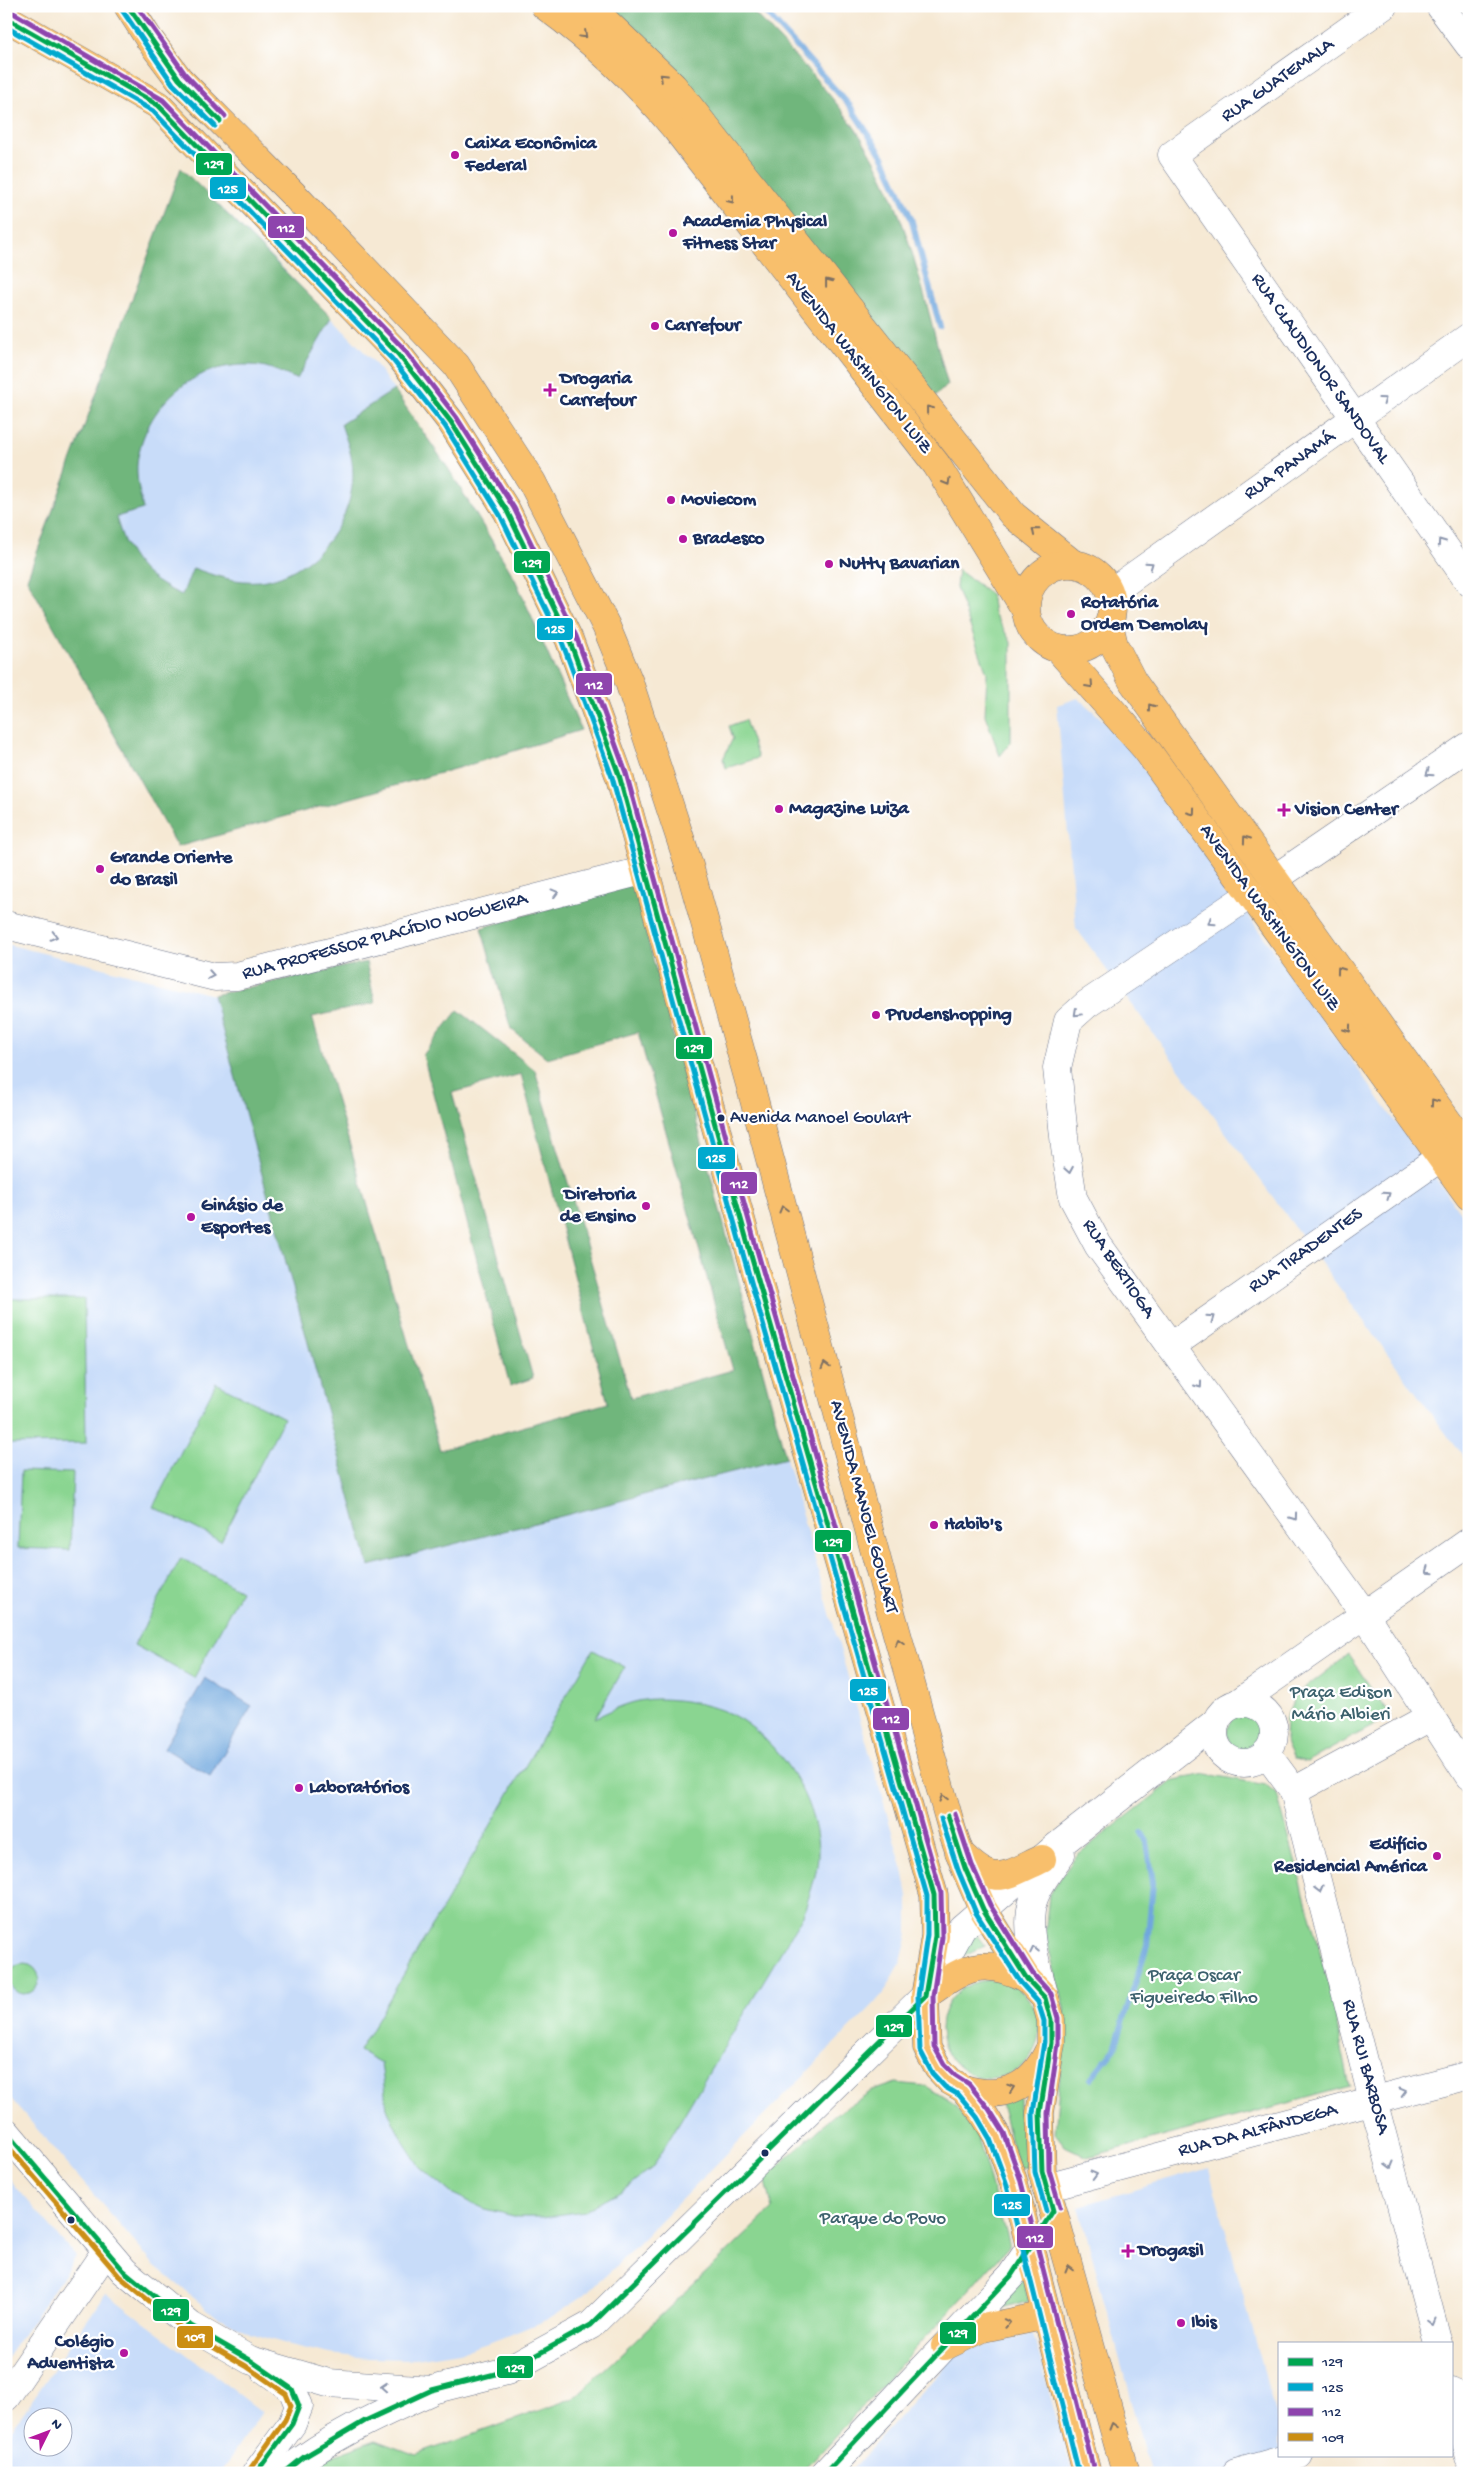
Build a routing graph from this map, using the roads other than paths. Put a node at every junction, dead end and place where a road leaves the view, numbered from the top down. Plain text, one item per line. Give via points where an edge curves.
1 (128, 6) edge
2 (545, 6) edge
3 (584, 6) edge
4 (1383, 6) edge
5 (1440, 6) edge
6 (6, 18) edge
7 (1469, 45) edge
8 (685, 121) junction
9 (711, 154) junction
10 (1172, 155) joint
11 (1469, 337) edge
12 (1355, 421) junction
13 (1072, 563) junction
14 (1469, 582) edge
15 (1110, 593) junction
16 (1025, 609) junction
17 (1109, 624) junction
18 (1058, 649) junction
19 (1469, 746) edge
20 (646, 870) junction
21 (1274, 879) junction
22 (1251, 894) junction
23 (6, 924) edge
24 (1460, 1147) edge
25 (1469, 1196) edge
26 (1171, 1346) junction
27 (1469, 1542) edge
28 (1365, 1616) junction
29 (1335, 1637) junction
30 (1238, 1703) junction
31 (1430, 1717) junction
32 (1216, 1722) junction
33 (1270, 1744) junction
34 (1238, 1762) junction
35 (1469, 1776) edge
36 (1145, 1777) junction
37 (1294, 1791) junction
38 (1079, 1829) junction
39 (960, 1852) junction
40 (1042, 1859) junction
41 (984, 1909) junction
42 (1036, 1988) junction
43 (925, 1996) junction
44 (1051, 2043) junction
45 (1469, 2075) edge
46 (964, 2089) junction
47 (1373, 2100) junction
48 (6, 2132) edge
49 (1050, 2199) junction
50 (1030, 2248) junction
51 (106, 2251) junction
52 (1048, 2315) junction
53 (1438, 2342) edge
54 (945, 2346) junction
55 (250, 2360) junction
56 (432, 2390) junction
57 (6, 2397) edge
58 (1457, 2406) edge
59 (1296, 2456) edge
60 (1469, 2458) edge
61 (1080, 2471) edge
62 (256, 2473) edge
63 (284, 2473) edge
64 (825, 2473) edge
65 (1126, 2473) edge
66 (1236, 2473) edge

39 -> 1 main road, AVENIDA MANOEL GOULART via 892,1616 688,862 629,682 606,626 532,482 456,365 179,80
2 -> 8 main road, AVENIDA WASHINGTON LUIZ via 579,31 654,103
8 -> 3 main road, AVENIDA WASHINGTON LUIZ via 673,86 602,18
4 - 10 street, RUA GUATEMALA
5 - 7 street
6 - 20 main road, AVENIDA MANOEL GOULART via 158,105 398,354 450,422 507,511 569,639 618,775
8 - 9 main road, AVENIDA WASHINGTON LUIZ
13 -> 9 main road, AVENIDA WASHINGTON LUIZ via 1013,514
9 -> 16 main road, AVENIDA WASHINGTON LUIZ via 936,464
10 - 12 street, RUA CLAUDIONOR SANDOVAL
12 -> 11 street, RUA PANAMÁ
14 -> 12 street, RUA CLAUDIONOR SANDOVAL
15 -> 12 street, RUA PANAMÁ
13 - 15 main road via 1088,567 1102,578
13 - 16 main road via 1054,566 1038,575 1028,590
15 - 17 main road
16 - 18 main road via 1034,632
17 - 18 main road via 1101,637 1088,646 1074,650
21 -> 17 main road, AVENIDA WASHINGTON LUIZ via 1133,682 1114,646
18 -> 22 main road, AVENIDA WASHINGTON LUIZ via 1146,749
19 -> 21 street
23 -> 20 street, RUA PROFESSOR PLACÍDIO NOGUEIRA via 214,976 237,976
20 - 43 main road, AVENIDA MANOEL GOULART via 750,1252 934,1896 936,1936
24 -> 21 main road, AVENIDA WASHINGTON LUIZ
22 -> 24 main road, AVENIDA WASHINGTON LUIZ
22 -> 26 street, RUA BERTIOGA via 1087,1004 1068,1021 1057,1068 1064,1146 1073,1198 1098,1245
24 - 25 main road, AVENIDA WASHINGTON LUIZ
26 -> 24 street, RUA TIRADENTES
26 -> 28 street, RUA BERTIOGA
27 -> 28 street
28 - 29 street
28 - 31 street, RUA BERTIOGA
29 - 30 street
29 - 33 street via 1291,1679 1280,1702
30 - 32 street via 1225,1710
30 - 33 street via 1249,1703 1268,1714 1272,1724
31 - 35 street, RUA BERTIOGA
31 - 37 street
32 - 34 street via 1214,1732 1218,1747 1228,1758
32 - 36 street
33 - 34 street via 1258,1759
33 - 37 street
34 - 36 street via 1209,1759 1182,1762
36 - 38 street
37 -> 47 street, RUA RUI BARBOSA
38 - 40 street
42 -> 38 street via 1033,1901
39 - 40 main road via 986,1875 1003,1877
39 - 41 main road, AVENIDA MANOEL GOULART
40 - 41 street
41 - 42 main road, AVENIDA MANOEL GOULART
41 - 43 street via 962,1928
42 - 43 main road via 1007,1968 985,1965 959,1972
42 - 44 main road, AVENIDA MANOEL GOULART via 1051,2020
43 - 46 main road, AVENIDA MANOEL GOULART via 927,2048 938,2068 950,2081
43 - 56 street via 592,2325 507,2370
46 -> 44 main road via 990,2094 1012,2090 1040,2068
44 - 49 main road, AVENIDA MANOEL GOULART via 1040,2113 1042,2172
47 -> 45 street, RUA DA ALFÂNDEGA
46 - 50 main road, AVENIDA MANOEL GOULART via 997,2136 1013,2180
49 -> 47 street, RUA DA ALFÂNDEGA
47 -> 53 street, RUA RUI BARBOSA
48 - 51 street
49 - 50 main road
65 -> 49 main road, AVENIDA MANOEL GOULART
50 - 52 main road, AVENIDA MANOEL GOULART
50 - 54 street via 1011,2276
51 - 55 street via 124,2271 191,2326
51 - 57 street
54 -> 52 main road via 983,2328
52 - 61 main road, AVENIDA MANOEL GOULART
54 - 64 street
56 -> 55 street via 328,2383
55 - 62 street via 292,2389 299,2406 292,2424
56 - 63 street via 365,2421 304,2457
58 - 60 street
59 - 66 street

